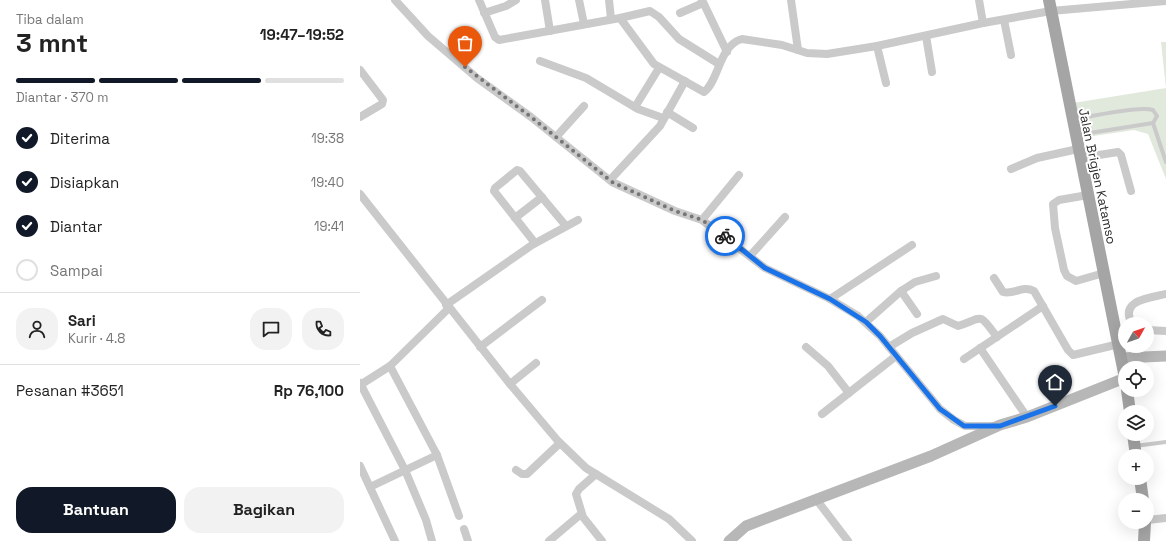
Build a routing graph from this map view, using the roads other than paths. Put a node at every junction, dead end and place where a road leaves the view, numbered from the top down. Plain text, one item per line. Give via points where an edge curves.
1 (394, 0) edge
2 (479, 0) edge
3 (516, 0) edge
4 (545, 0) edge
5 (579, 0) edge
6 (609, 0) edge
7 (791, 0) edge
8 (979, 0) edge
9 (702, 1) edge
10 (1166, 1) edge
11 (1050, 6) edge
12 (484, 13) junction
13 (680, 13) dead end
14 (620, 18) junction
15 (611, 19) junction
16 (1004, 20) junction
17 (983, 23) junction
18 (584, 24) junction
19 (550, 31) junction
20 (926, 36) junction
21 (877, 46) junction
22 (798, 50) junction
23 (727, 52) junction
24 (1011, 55) dead end
25 (540, 60) dead end
26 (719, 64) junction
27 (659, 68) junction
28 (360, 70) edge
29 (932, 72) dead end
30 (685, 81) junction
31 (886, 83) dead end
32 (584, 106) dead end
33 (635, 107) junction
34 (665, 115) junction
35 (360, 117) edge
36 (1073, 121) junction
37 (1153, 123) junction
38 (693, 128) dead end
39 (1076, 135) junction
40 (556, 137) junction
41 (1079, 154) junction
42 (1166, 162) edge
43 (1011, 169) dead end
44 (739, 175) dead end
45 (610, 180) junction
46 (1131, 191) dead end
47 (360, 194) edge
48 (1088, 195) junction
49 (542, 197) junction
50 (784, 217) dead end
51 (515, 218) junction
52 (578, 220) dead end
53 (702, 220) junction
54 (566, 226) junction
55 (536, 243) junction
56 (912, 245) dead end
57 (750, 256) junction
58 (1104, 273) junction
59 (936, 276) dead end
60 (994, 278) dead end
61 (901, 291) junction
62 (1166, 294) edge
63 (830, 299) junction
64 (542, 300) dead end
65 (448, 306) junction
66 (1043, 306) junction
67 (917, 314) dead end
68 (1128, 317) edge
69 (866, 322) junction
70 (1154, 330) edge
71 (1166, 331) edge
72 (997, 337) junction
73 (1118, 339) edge
74 (1118, 344) edge
75 (480, 347) junction
76 (806, 347) dead end
77 (889, 347) junction
78 (980, 348) junction
79 (1121, 353) edge
80 (896, 356) junction
81 (1166, 356) edge
82 (1122, 358) junction
83 (964, 359) dead end
84 (1122, 361) edge
85 (536, 363) dead end
86 (390, 366) junction
87 (1118, 381) edge
88 (360, 384) edge
89 (510, 384) junction
90 (849, 393) junction
91 (822, 414) dead end
92 (1028, 417) junction
93 (1000, 426) junction
94 (1166, 442) edge
95 (560, 443) junction
96 (1135, 445) edge
97 (436, 455) junction
98 (360, 466) edge
99 (405, 470) junction
100 (516, 470) dead end
101 (596, 474) junction
102 (370, 487) junction
103 (816, 499) junction
104 (581, 514) junction
105 (459, 516) dead end
106 (1166, 518) edge
107 (1154, 520) edge
108 (464, 529) dead end
109 (1145, 529) edge
110 (394, 541) edge
111 (432, 541) edge
112 (468, 541) edge
113 (549, 541) edge
114 (602, 541) edge
115 (692, 541) edge
116 (729, 541) edge
117 (848, 541) edge
118 (1144, 541) edge

1 - 40 street via 428,36 477,78
2 - 12 street
3 - 12 street
4 - 19 street
5 - 18 street
6 - 15 street
7 - 22 street
8 - 17 street
9 - 13 street
9 - 23 street
10 - 11 street
11 - 16 street
11 - 36 main road, Jalan Brigjen Katamso
12 - 19 street via 497,39
14 - 15 street
14 - 26 street via 653,12 679,40
14 - 27 street
15 - 18 street
16 - 17 street
16 - 24 street
17 - 20 street
18 - 19 street
20 - 21 street
20 - 29 street
21 - 22 street via 828,54
21 - 31 street
22 - 23 street via 742,39 734,43
23 - 26 street
25 - 33 street via 586,78
26 - 30 street via 708,89 704,92
27 - 30 street
27 - 33 street
28 - 35 street via 383,100 382,104
30 - 34 street
32 - 40 street
33 - 34 street
34 - 38 street
34 - 45 street via 652,134
36 - 37 lane via 1148,109 1156,113
36 - 39 main road, Jalan Brigjen Katamso
37 - 39 lane
37 - 42 lane
39 - 41 main road, Jalan Brigjen Katamso
40 - 45 street
41 - 43 street via 1037,158
41 - 46 street via 1118,152
41 - 48 main road, Jalan Brigjen Katamso
44 - 53 street
45 - 53 street via 675,211
47 - 65 street
48 - 58 main road, Jalan Brigjen Katamso
48 - 58 street via 1059,200 1053,204 1055,228 1067,276 1076,281
49 - 51 street
49 - 51 street via 519,170 494,188
49 - 54 street
50 - 57 street
51 - 55 street
52 - 54 street
53 - 57 street
54 - 55 street
55 - 65 street
56 - 63 street
57 - 63 street via 775,274
58 - 73 main road, Jalan Brigjen Katamso
59 - 61 street via 915,282
60 - 66 street via 1006,293 1024,288 1034,291
61 - 67 street
61 - 69 street
62 - 68 street via 1137,302 1131,306
63 - 69 street
64 - 75 street
65 - 75 street
65 - 86 street
66 - 72 street
66 - 74 street via 1073,355
69 - 77 street
70 - 71 street
72 - 77 street via 982,318 978,317 958,326 943,319
72 - 78 street
75 - 89 street
76 - 90 street via 828,366
77 - 80 street
78 - 83 street
78 - 92 street
79 - 82 main road, Jalan Brigjen Katamso
80 - 90 street
80 - 93 street via 940,409 954,420 964,426
81 - 82 street
82 - 84 main road, Jalan Brigjen Katamso
85 - 89 street
86 - 88 street
86 - 97 street
87 - 92 street
88 - 99 street
89 - 95 street
90 - 91 street
92 - 93 street
93 - 103 street via 931,456
94 - 96 lane
95 - 100 street via 527,474
95 - 101 street
97 - 99 street
97 - 105 street
98 - 102 street
99 - 102 street
99 - 111 street
101 - 104 street via 576,494
101 - 115 street via 669,519
102 - 110 street
103 - 116 street via 746,526
103 - 117 street
104 - 113 street
104 - 114 street
106 - 107 street
108 - 112 street
109 - 118 main road

